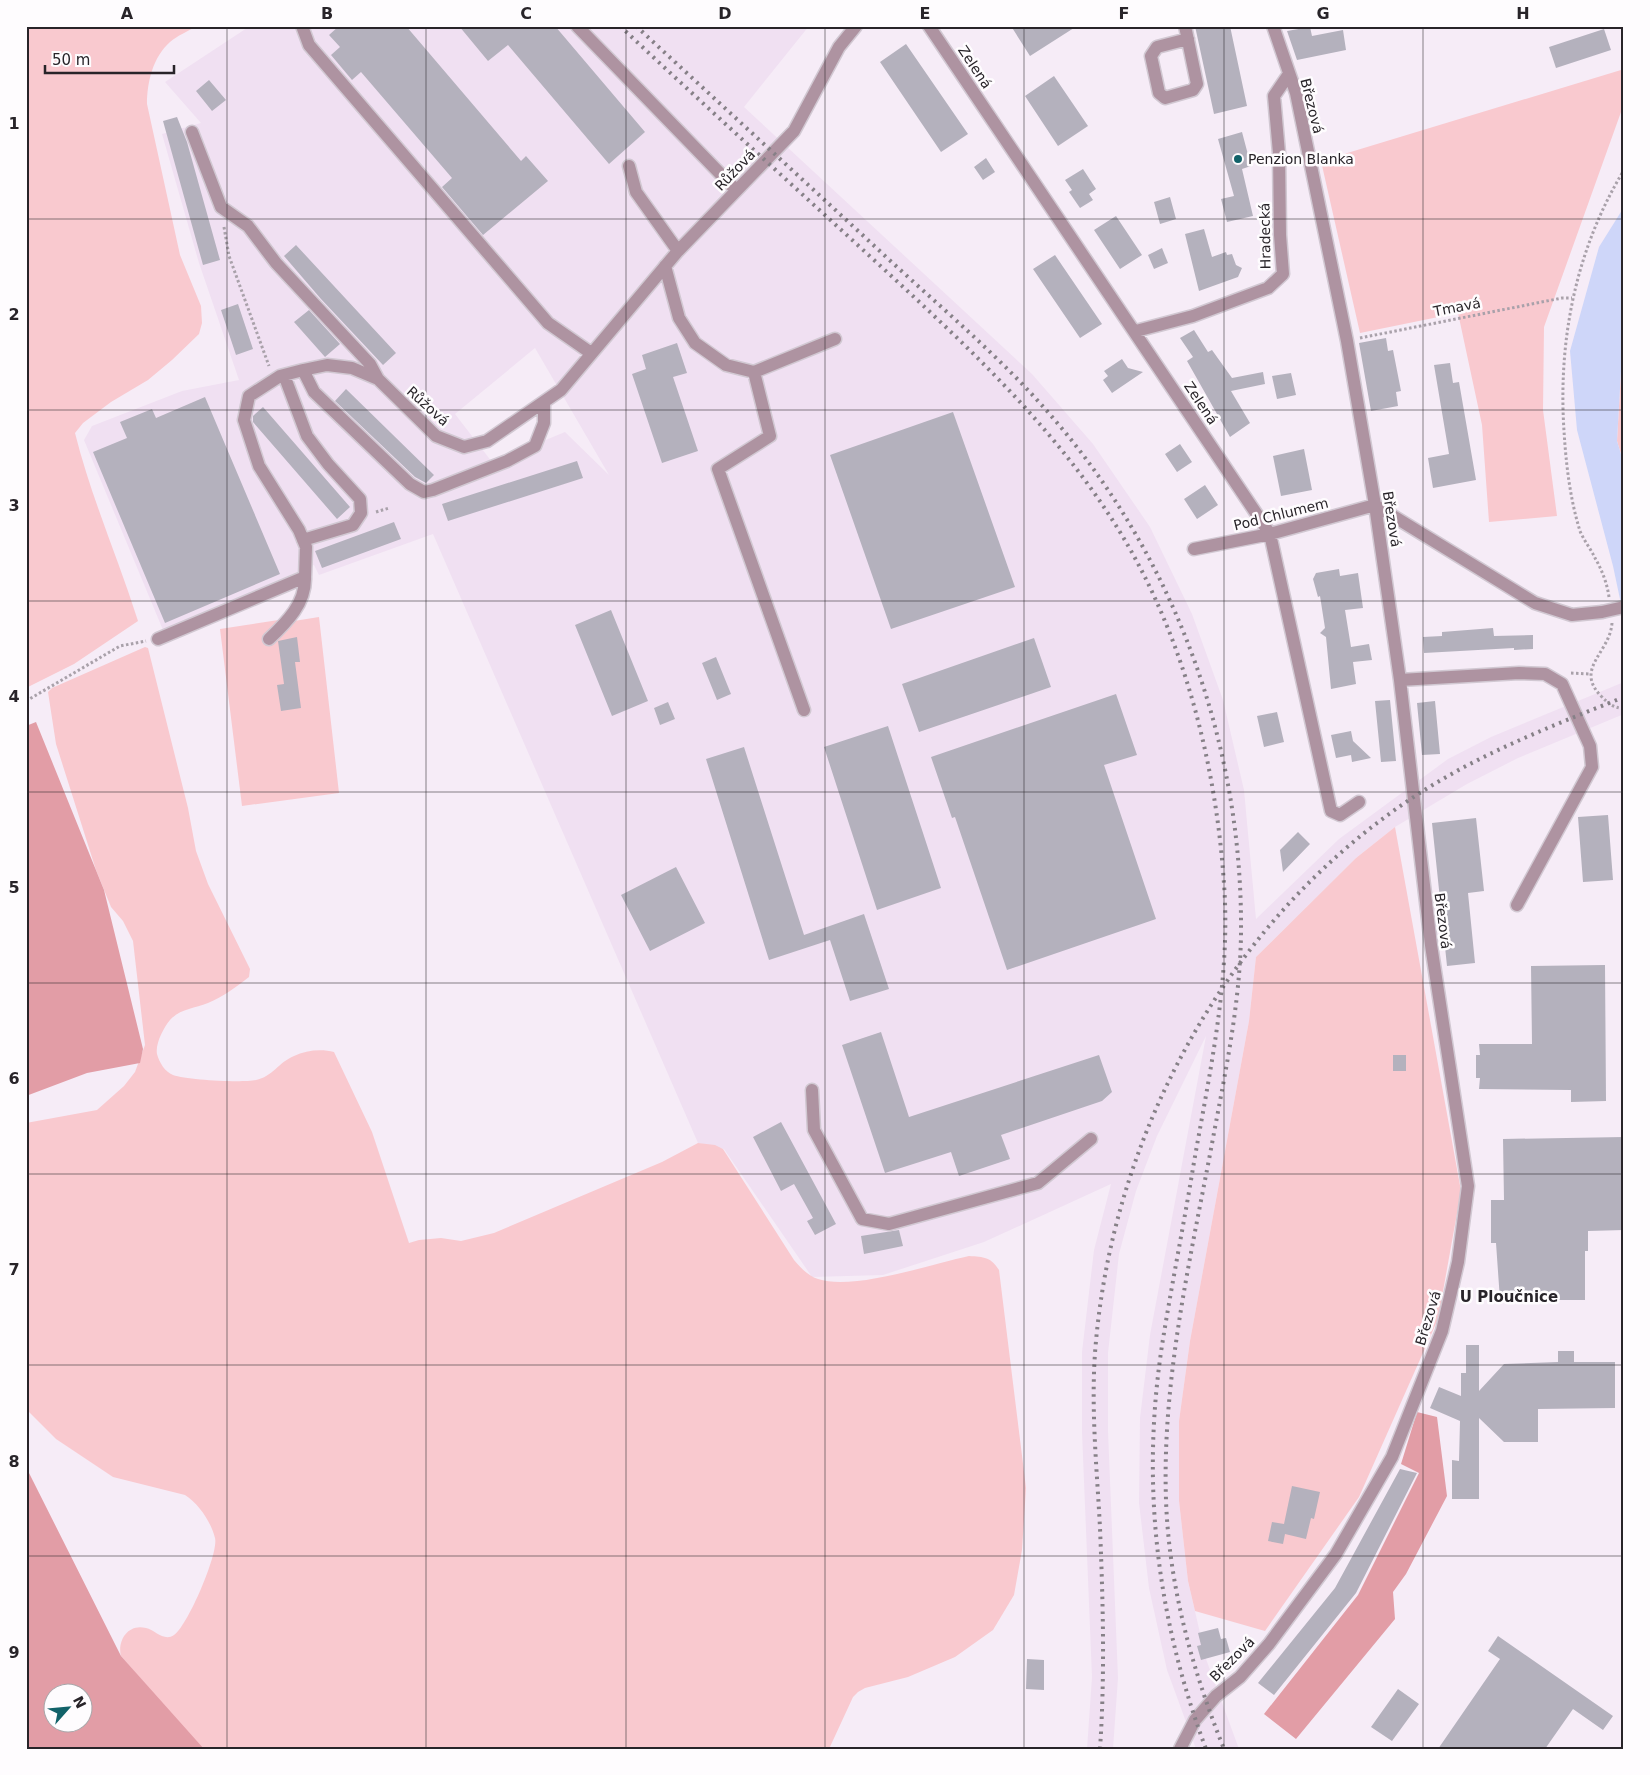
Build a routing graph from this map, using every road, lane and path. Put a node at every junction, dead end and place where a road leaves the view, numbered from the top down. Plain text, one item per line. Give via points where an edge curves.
1 (302, 26) edge
2 (577, 26) edge
3 (856, 26) edge
4 (929, 26) edge
5 (1273, 26) edge
6 (1187, 33) edge
7 (1289, 74) junction
8 (192, 132) dead end
9 (629, 166) dead end
10 (1624, 170) edge
11 (736, 190) junction
12 (221, 207) junction
13 (678, 251) junction
14 (665, 266) junction
15 (1572, 298) junction
16 (1136, 331) junction
17 (835, 339) dead end
18 (1347, 341) junction
19 (592, 353) junction
20 (303, 370) junction
21 (754, 372) junction
22 (282, 376) junction
23 (378, 379) junction
24 (544, 402) junction
25 (1375, 505) junction
26 (1270, 534) junction
27 (303, 540) junction
28 (1194, 549) dead end
29 (304, 577) junction
30 (1624, 607) edge
31 (1608, 610) junction
32 (158, 639) joint
33 (269, 639) dead end
34 (1400, 680) junction
35 (26, 701) edge
36 (1624, 709) edge
37 (804, 710) dead end
38 (1360, 802) dead end
39 (1517, 905) dead end
40 (812, 1090) dead end
41 (1091, 1139) dead end
42 (1180, 1749) edge

1 - 19 street via 309,44 548,323
2 - 11 street
3 - 11 street, Růžová via 839,47 794,131
4 - 16 street, Zelená
5 - 7 street, Březová
6 - 6 street via 1198,84 1193,90 1165,98 1159,94 1151,56 1157,47
7 - 16 street, Hradecká via 1274,96 1283,274 1268,288 1193,316
7 - 18 street, Březová via 1296,93
8 - 12 street
9 - 13 street via 636,192
10 - 15 path via 1602,208 1584,254
11 - 13 street, Růžová
12 - 22 path via 229,256 269,367
12 - 23 street via 248,226 276,263 370,364
13 - 14 street, Růžová
14 - 19 street, Růžová
14 - 21 street via 680,318 695,343 726,365
15 - 18 path, Tmavá
15 - 31 path via 1566,331 1562,393 1566,468 1581,533 1607,584
16 - 26 street, Zelená
17 - 21 street
18 - 25 street, Březová
19 - 24 street, Růžová via 561,390
20 - 22 street, Růžová
20 - 23 street, Růžová via 327,365 352,368
20 - 24 street via 314,392 410,484 424,492 507,461 535,446 544,423
21 - 37 street via 770,436 718,469
22 - 27 street, Růžová via 249,396 244,420 259,466
22 - 27 street via 307,436 360,499 361,513 353,525
23 - 24 street, Růžová via 436,436 464,447 487,442
25 - 26 street, Pod Chlumem
25 - 31 street via 1535,603 1572,615
25 - 34 street, Březová
26 - 28 street, Pod Chlumem
26 - 38 street, Zelená via 1331,811 1340,815
27 - 29 street, Růžová via 306,547
29 - 32 street
29 - 33 street, Růžová via 305,590 290,620
30 - 31 street, bridge
31 - 36 path via 1611,633 1591,668 1589,679 1612,707
32 - 35 path via 120,646
34 - 39 street via 1519,673 1545,674 1562,684 1590,746 1592,767
34 - 42 street, Březová via 1431,945 1468,1186 1458,1262 1442,1331 1387,1465 1336,1554 1269,1644 1195,1720
40 - 41 street via 814,1130 862,1220 889,1224 1038,1183

